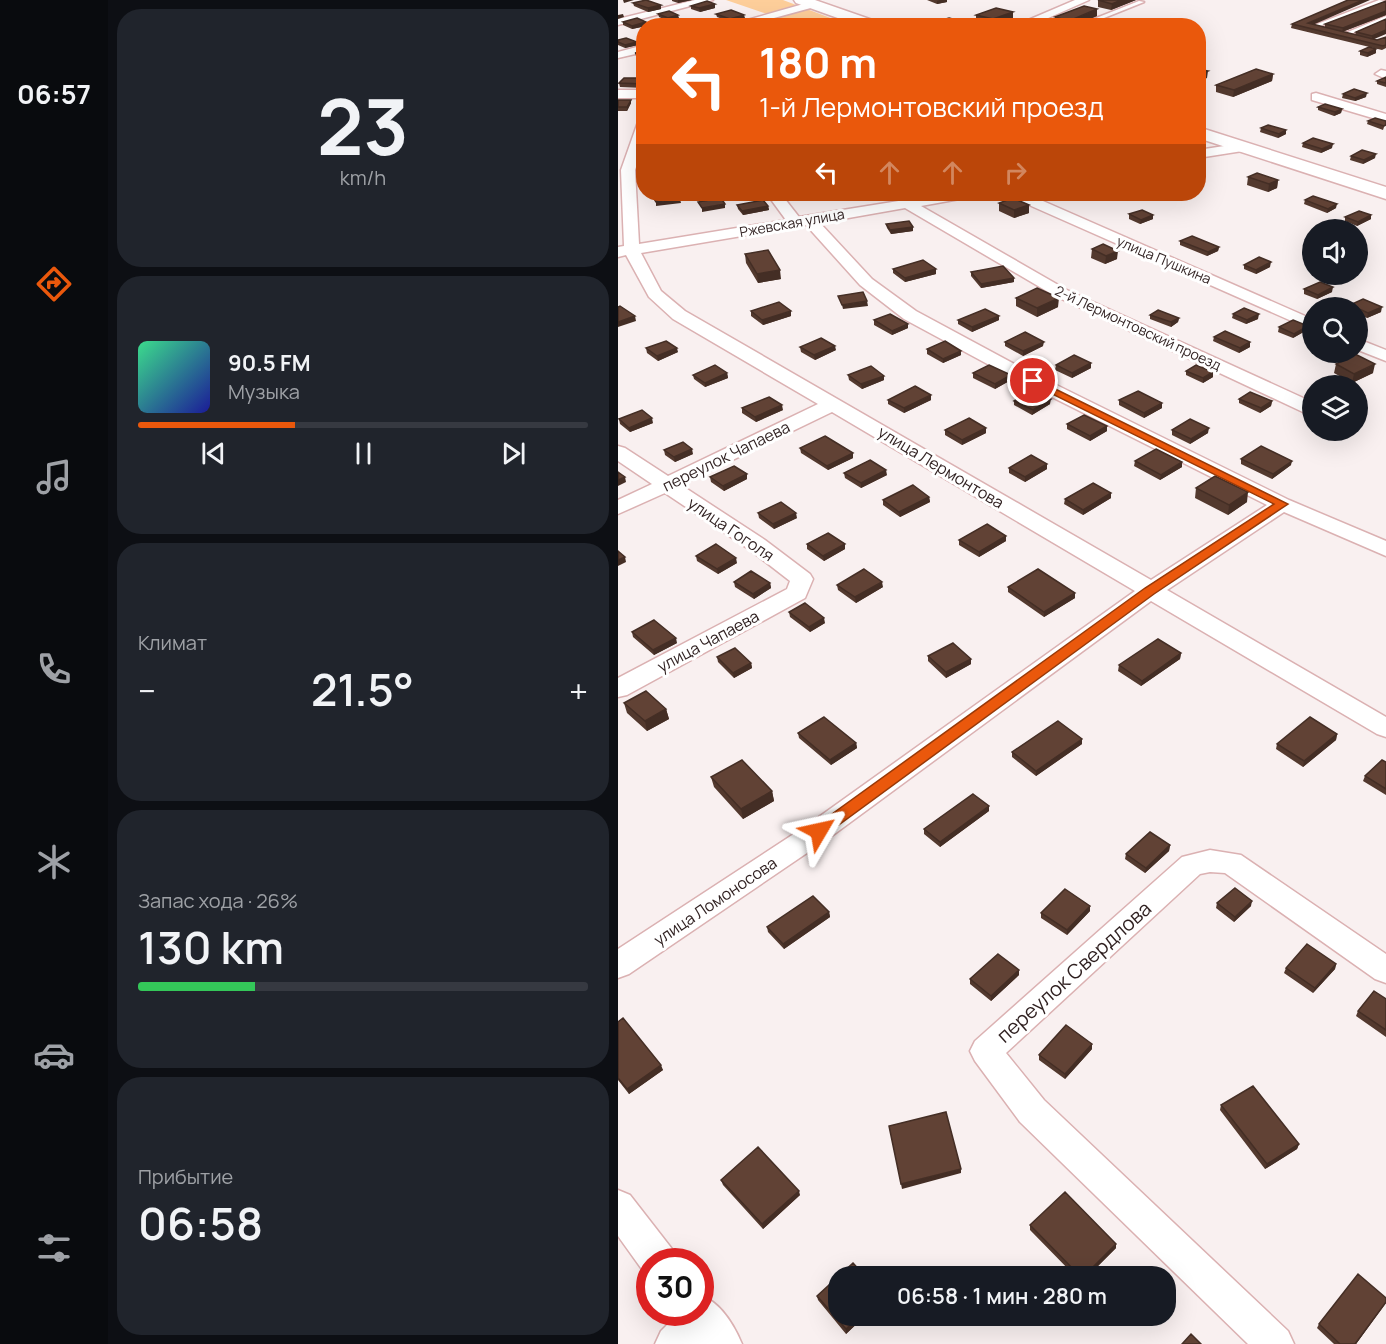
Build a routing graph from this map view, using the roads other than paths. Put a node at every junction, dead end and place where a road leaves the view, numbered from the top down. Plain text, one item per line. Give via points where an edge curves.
1 (708, 0) edge
2 (1084, 0) edge
3 (1384, 0) edge
4 (807, 2) edge
5 (1141, 2) dead end
6 (756, 18) edge
7 (853, 18) edge
8 (1039, 18) edge
9 (1099, 18) edge
10 (1386, 18) edge
11 (618, 22) edge
12 (1346, 34) junction
13 (1356, 37) edge
14 (636, 50) edge
15 (618, 55) edge
16 (618, 94) edge
17 (636, 94) edge
18 (1316, 97) dead end
19 (1386, 118) edge
20 (635, 134) edge
21 (1206, 135) edge
22 (1244, 147) junction
23 (1206, 153) edge
24 (1386, 193) edge
25 (781, 201) edge
26 (902, 201) edge
27 (915, 201) edge
28 (1032, 201) edge
29 (802, 221) junction
30 (625, 251) edge
31 (1302, 321) edge
32 (1368, 348) edge
33 (1386, 356) edge
34 (834, 404) junction
35 (1302, 404) edge
36 (618, 452) edge
37 (666, 485) junction
38 (1282, 504) junction
39 (618, 508) edge
40 (1386, 549) edge
41 (1150, 591) junction
42 (797, 593) joint
43 (618, 689) edge
44 (1386, 728) edge
45 (618, 965) edge
46 (1386, 970) edge
47 (618, 1207) edge
48 (649, 1248) edge
49 (706, 1326) edge
50 (674, 1344) edge
51 (1275, 1344) edge

1 - 11 street
2 - 8 street
3 - 12 lane via 1315,26
4 - 6 street
4 - 7 main road
5 - 9 lane
10 - 12 lane
12 - 13 lane
14 - 15 street
16 - 17 street
18 - 19 street
20 - 30 street, улица Лермонтова via 628,170
21 - 22 main road
22 - 23 street
22 - 24 main road
25 - 29 street
26 - 29 street, Ржевская улица
27 - 35 street, 2-й Лермонтовский проезд via 1061,293
28 - 31 street, улица Пушкина
29 - 30 street, Ржевская улица
29 - 38 street via 866,282 910,315
30 - 34 street, улица Лермонтова via 655,294 679,315
32 - 33 street
34 - 37 street, переулок Чапаева
34 - 41 street, улица Лермонтова
36 - 37 street, улица Гоголя
37 - 39 street, переулок Чапаева
37 - 42 street, улица Гоголя via 765,549 802,579
38 - 40 street
38 - 41 street, улица Ломоносова
41 - 44 street, улица Лермонтова
41 - 45 street, улица Ломоносова via 819,831
42 - 43 street, улица Чапаева
46 - 51 street, переулок Свердлова via 1231,863 1210,861 1192,865 986,1051 1032,1111
47 - 48 street
49 - 50 street

